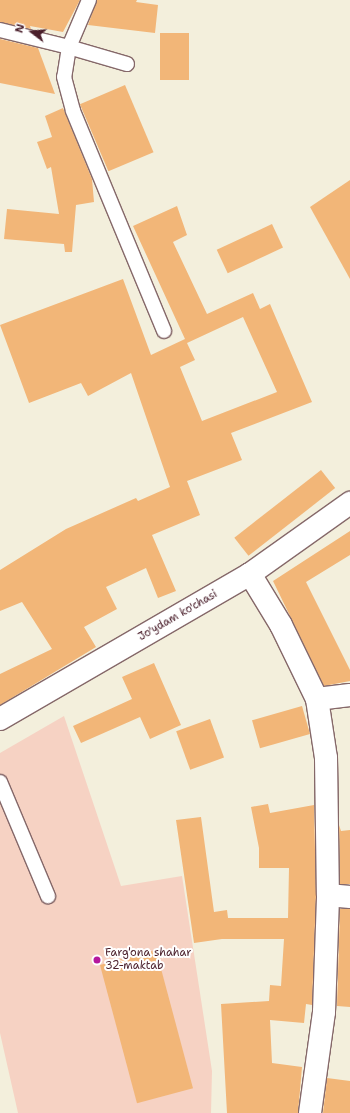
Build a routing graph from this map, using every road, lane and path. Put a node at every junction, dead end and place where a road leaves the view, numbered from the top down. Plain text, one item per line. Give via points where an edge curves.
1 (89, 0) edge
2 (0, 30) edge
3 (69, 46) junction
4 (127, 64) dead end
5 (164, 331) dead end
6 (350, 503) edge
7 (250, 574) junction
8 (350, 695) edge
9 (317, 699) junction
10 (0, 719) edge
11 (0, 782) edge
12 (328, 895) junction
13 (48, 896) dead end
14 (350, 897) edge
15 (310, 1113) edge

1 - 3 lane
2 - 3 lane
3 - 4 lane
3 - 5 lane via 64,78 74,111
6 - 7 street, Jo'ydam ko'chasi
7 - 9 street via 281,624
7 - 10 street, Jo'ydam ko'chasi
8 - 9 street
9 - 12 street via 326,758
11 - 13 lane
12 - 14 street
12 - 15 street via 324,1012

